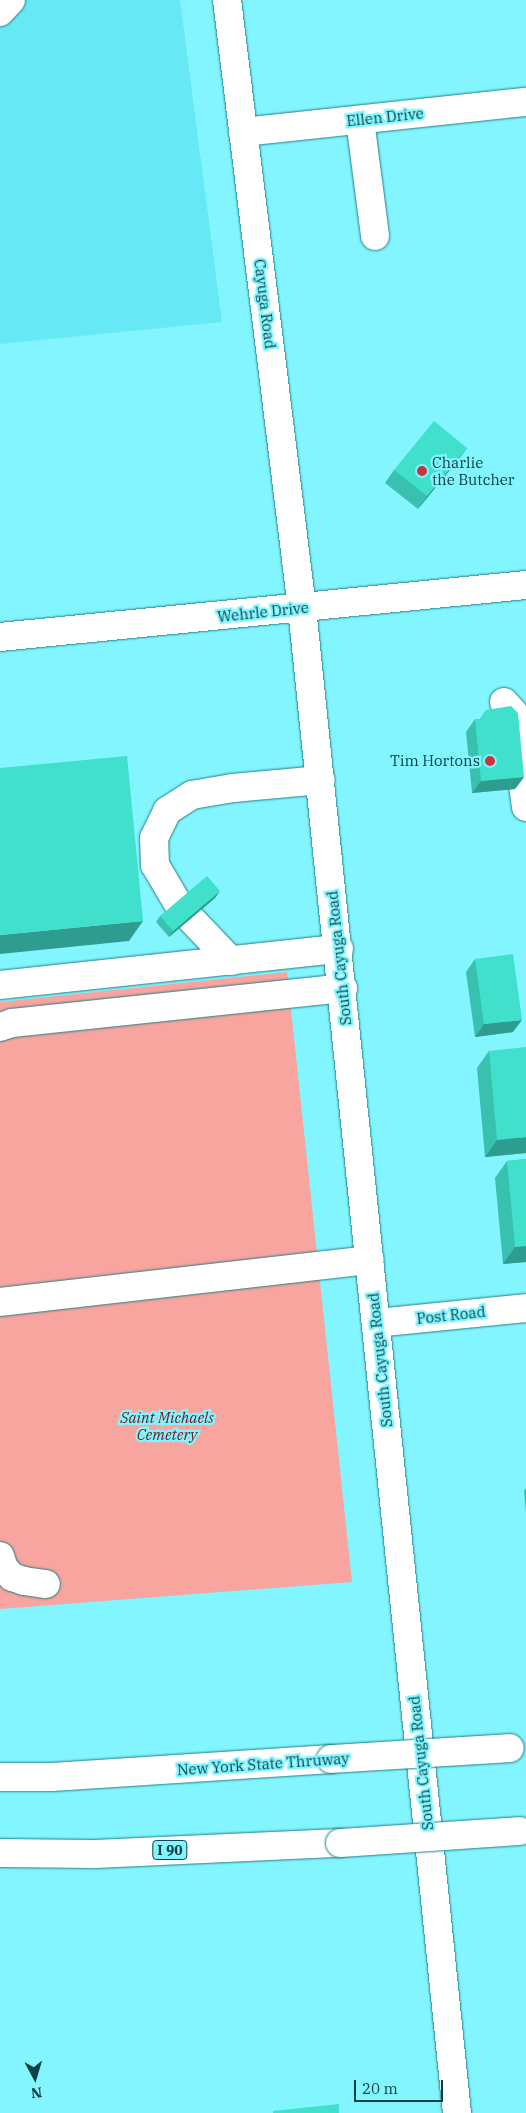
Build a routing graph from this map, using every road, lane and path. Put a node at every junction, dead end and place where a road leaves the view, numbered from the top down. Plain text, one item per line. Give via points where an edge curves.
1 (11, 0) edge
2 (227, 0) edge
3 (0, 12) edge
4 (526, 102) edge
5 (360, 120) junction
6 (243, 132) junction
7 (374, 236) dead end
8 (526, 584) edge
9 (302, 608) junction
10 (0, 637) edge
11 (504, 702) dead end
12 (320, 780) junction
13 (526, 807) edge
14 (339, 949) junction
15 (231, 961) junction
16 (0, 984) edge
17 (343, 988) junction
18 (0, 1027) edge
19 (370, 1260) junction
20 (0, 1302) edge
21 (526, 1308) edge
22 (376, 1322) junction
23 (0, 1556) edge
24 (46, 1584) dead end
25 (518, 1747) edge
26 (0, 1777) edge
27 (523, 1831) edge
28 (0, 1853) edge
29 (457, 2113) edge

1 - 3 main road
2 - 6 main road, Cayuga Road
4 - 5 main road, Ellen Drive
5 - 6 main road, Ellen Drive
5 - 7 main road
6 - 9 main road, Cayuga Road
8 - 9 main road, Wehrle Drive
9 - 10 main road, Wehrle Drive
9 - 12 main road, South Cayuga Road
11 - 13 main road via 513,712
12 - 14 main road, South Cayuga Road
12 - 15 main road via 192,795 167,811 154,838 155,865 185,911
14 - 15 main road
14 - 17 main road, South Cayuga Road
15 - 16 main road
17 - 18 main road via 21,1022
17 - 19 main road, South Cayuga Road
19 - 20 main road
19 - 22 main road, South Cayuga Road
21 - 22 main road, Post Road
22 - 29 main road, South Cayuga Road
23 - 24 main road via 12,1577
25 - 26 main road, New York State Thruway, bridge via 52,1777
27 - 28 main road, I 90, bridge via 95,1854

